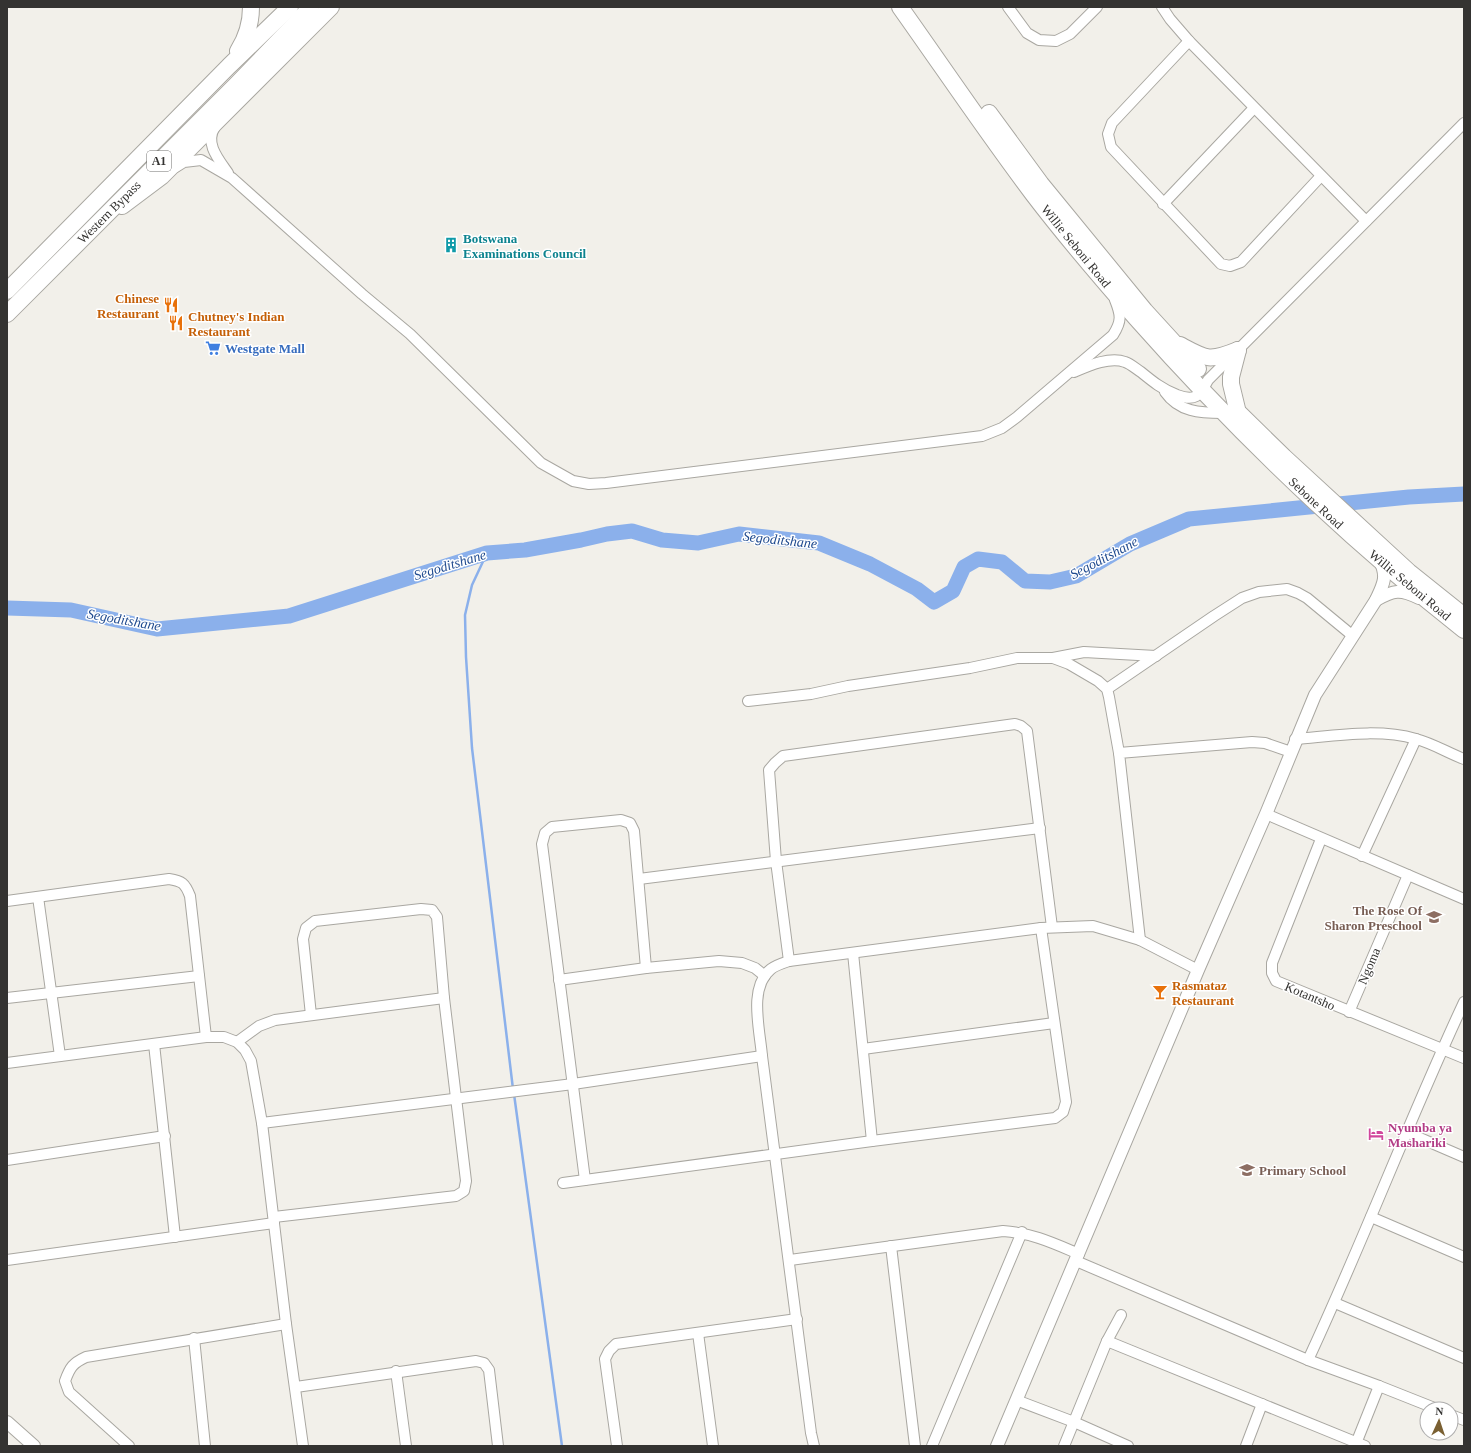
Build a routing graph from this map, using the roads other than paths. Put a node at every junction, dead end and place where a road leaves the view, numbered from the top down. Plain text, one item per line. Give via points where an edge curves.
1 (251, 7) edge
2 (290, 7) edge
3 (311, 7) edge
4 (331, 7) edge
5 (900, 7) edge
6 (912, 7) edge
7 (1008, 7) edge
8 (1095, 7) edge
9 (1162, 7) edge
10 (1189, 41) junction
11 (229, 66) junction
12 (1254, 108) junction
13 (220, 118) junction
14 (1464, 123) edge
15 (162, 176) junction
16 (1321, 176) junction
17 (232, 178) junction
18 (1163, 204) junction
19 (1366, 221) junction
20 (95, 226) junction
21 (1110, 289) junction
22 (7, 291) edge
23 (7, 314) edge
24 (1171, 340) junction
25 (1238, 350) junction
26 (1066, 374) junction
27 (1205, 386) junction
28 (1164, 390) junction
29 (1231, 413) junction
30 (1280, 462) joint
31 (1360, 535) junction
32 (1379, 560) junction
33 (1376, 600) junction
34 (1428, 602) junction
35 (1464, 616) edge
36 (1464, 630) edge
37 (1353, 636) junction
38 (1156, 656) junction
39 (1053, 658) junction
40 (1106, 689) junction
41 (748, 701) dead end
42 (1416, 739) junction
43 (1295, 740) junction
44 (1291, 752) junction
45 (1119, 753) junction
46 (1464, 759) edge
47 (1266, 814) junction
48 (1040, 828) junction
49 (1321, 839) junction
50 (1362, 856) junction
51 (776, 861) junction
52 (1408, 875) junction
53 (639, 879) junction
54 (38, 897) junction
55 (1464, 899) edge
56 (7, 901) edge
57 (1052, 927) junction
58 (1041, 928) junction
59 (1140, 940) junction
60 (853, 953) junction
61 (788, 961) junction
62 (646, 968) junction
63 (1198, 970) junction
64 (199, 976) junction
65 (765, 976) junction
66 (559, 980) junction
67 (51, 993) junction
68 (7, 998) edge
69 (444, 998) junction
70 (1464, 1002) edge
71 (1349, 1012) junction
72 (311, 1015) junction
73 (1054, 1023) junction
74 (206, 1037) junction
75 (237, 1042) junction
76 (154, 1044) junction
77 (863, 1049) junction
78 (1442, 1049) junction
79 (60, 1056) junction
80 (762, 1056) junction
81 (1464, 1058) edge
82 (7, 1063) edge
83 (573, 1084) junction
84 (456, 1098) junction
85 (262, 1123) junction
86 (1406, 1132) junction
87 (165, 1136) junction
88 (872, 1141) junction
89 (776, 1154) junction
90 (1464, 1157) edge
91 (7, 1160) edge
92 (585, 1180) junction
93 (563, 1183) dead end
94 (1371, 1217) junction
95 (274, 1220) junction
96 (1022, 1232) junction
97 (176, 1237) junction
98 (891, 1246) junction
99 (1464, 1257) edge
100 (1077, 1258) junction
101 (7, 1260) edge
102 (790, 1260) junction
103 (1335, 1303) junction
104 (1121, 1315) dead end
105 (797, 1320) junction
106 (286, 1324) junction
107 (698, 1334) junction
108 (194, 1338) junction
109 (1107, 1341) junction
110 (1464, 1358) edge
111 (1308, 1360) junction
112 (396, 1371) junction
113 (1379, 1386) junction
114 (296, 1387) junction
115 (1016, 1400) junction
116 (1419, 1402) edge
117 (1262, 1404) junction
118 (7, 1422) edge
119 (1074, 1422) junction
120 (1359, 1445) edge
121 (34, 1446) edge
122 (129, 1446) edge
123 (205, 1446) edge
124 (303, 1446) edge
125 (406, 1446) edge
126 (498, 1446) edge
127 (617, 1446) edge
128 (713, 1446) edge
129 (814, 1446) edge
130 (915, 1446) edge
131 (932, 1446) edge
132 (997, 1446) edge
133 (1064, 1446) edge
134 (1128, 1446) edge
135 (1246, 1446) edge

1 - 11 main road via 247,34 242,47
2 - 11 main road, Western Bypass / A1
3 - 20 main road, Western Bypass / A1
4 - 13 main road
5 - 21 main road, Willie Seboni Road via 1033,194
6 - 24 main road, Willie Seboni Road via 1040,184
7 - 8 street via 1027,33 1039,40 1056,41 1070,34
9 - 10 street
10 - 12 street
10 - 18 street via 1112,123 1108,134 1111,147
11 - 22 main road, Western Bypass / A1
12 - 16 street
12 - 18 street
13 - 15 main road
13 - 17 street via 212,131 211,143 214,152
14 - 19 street
15 - 17 street via 184,162 201,160
15 - 20 main road
16 - 18 street via 1241,262 1230,266 1221,264
16 - 19 street
17 - 26 street via 410,334 541,462 573,481 589,484 606,483 982,436 1002,428
19 - 25 street
20 - 23 main road, Western Bypass / A1
21 - 26 street via 1119,310 1119,324 1113,335
21 - 27 main road, Willie Seboni Road
24 - 25 main road via 1202,356 1212,358
24 - 27 main road, Willie Seboni Road
25 - 27 street
25 - 29 main road via 1231,377
26 - 28 street via 1100,362 1116,360 1125,362
27 - 28 street via 1197,396 1188,398
27 - 29 main road, Willie Seboni Road
28 - 29 street via 1170,400 1185,408 1210,413
29 - 30 main road, Willie Seboni Road
30 - 31 main road, Sebone Road
31 - 32 main road, Willie Seboni Road
31 - 35 main road, Willie Seboni Road
32 - 33 street via 1385,578
32 - 34 main road, Willie Seboni Road
33 - 34 street via 1400,591
33 - 37 street
34 - 36 main road, Willie Seboni Road
37 - 38 street via 1302,595 1287,589 1274,589 1242,598
37 - 43 street via 1315,695
38 - 39 street via 1084,652
38 - 40 street
39 - 40 street via 1069,664 1098,681
39 - 41 street via 1017,658 811,694
40 - 45 street via 1110,697
42 - 43 street via 1368,733
42 - 46 street
42 - 50 street
43 - 44 street
44 - 45 street via 1265,743 1252,742
44 - 47 street
45 - 59 street
47 - 49 street
47 - 63 street
48 - 51 street
48 - 51 street via 1027,731 1014,724 783,756 769,770
48 - 57 street
49 - 50 street
49 - 71 street, Kotantsho via 1272,963 1272,973 1276,981
50 - 52 street
51 - 53 street
51 - 61 street
52 - 55 street
52 - 71 street, Ngoma
53 - 62 street
53 - 66 street via 634,831 630,823 621,820 552,827 545,833 542,844
54 - 56 street
54 - 64 street via 169,879 179,880 186,885 190,896
54 - 67 street
57 - 58 street
57 - 59 street via 1093,926
58 - 60 street
58 - 73 street
59 - 63 street
60 - 61 street
60 - 77 street
61 - 65 street via 777,965
62 - 65 street via 742,962
62 - 66 street
63 - 100 street
64 - 67 street
64 - 74 street
65 - 80 street via 758,989 757,1000
66 - 83 street
67 - 68 street
67 - 79 street
69 - 72 street
69 - 72 street via 437,917 432,910 421,909 315,921 306,928 303,939
69 - 84 street
70 - 78 street
71 - 78 street, Kotantsho
72 - 75 street via 275,1020 258,1026
73 - 77 street
73 - 88 street via 1066,1102 1063,1112 1055,1118
74 - 75 street via 224,1037
74 - 76 street
75 - 85 street via 251,1062
76 - 79 street
76 - 87 street
77 - 88 street
78 - 81 street, Kotantsho
78 - 86 street
79 - 82 street
80 - 83 street
80 - 89 street
83 - 84 street
83 - 92 street
84 - 85 street
84 - 95 street via 466,1181 464,1192 456,1196
85 - 95 street
86 - 90 street
86 - 94 street
87 - 91 street
87 - 97 street
88 - 89 street
89 - 92 street
89 - 102 street
92 - 93 street
94 - 99 street
94 - 103 street
95 - 97 street
95 - 106 street
96 - 98 street via 1003,1231
96 - 100 street via 1043,1239
96 - 131 street
97 - 101 street
98 - 102 street
98 - 130 street
100 - 111 street
100 - 115 street
102 - 105 street
103 - 110 street
103 - 111 street
104 - 109 street
105 - 107 street
105 - 129 street
106 - 108 street
106 - 114 street
107 - 127 street via 616,1344 609,1351 605,1359
107 - 128 street
108 - 122 street via 86,1357 69,1369 65,1381 69,1392
108 - 123 street
109 - 117 street
109 - 119 street
111 - 113 street
112 - 114 street
112 - 125 street
112 - 126 street via 476,1360 484,1363 489,1370
113 - 116 street
113 - 120 street
114 - 124 street
115 - 119 street
115 - 132 street
117 - 120 street
117 - 135 street
118 - 121 street
119 - 133 street
119 - 134 street

